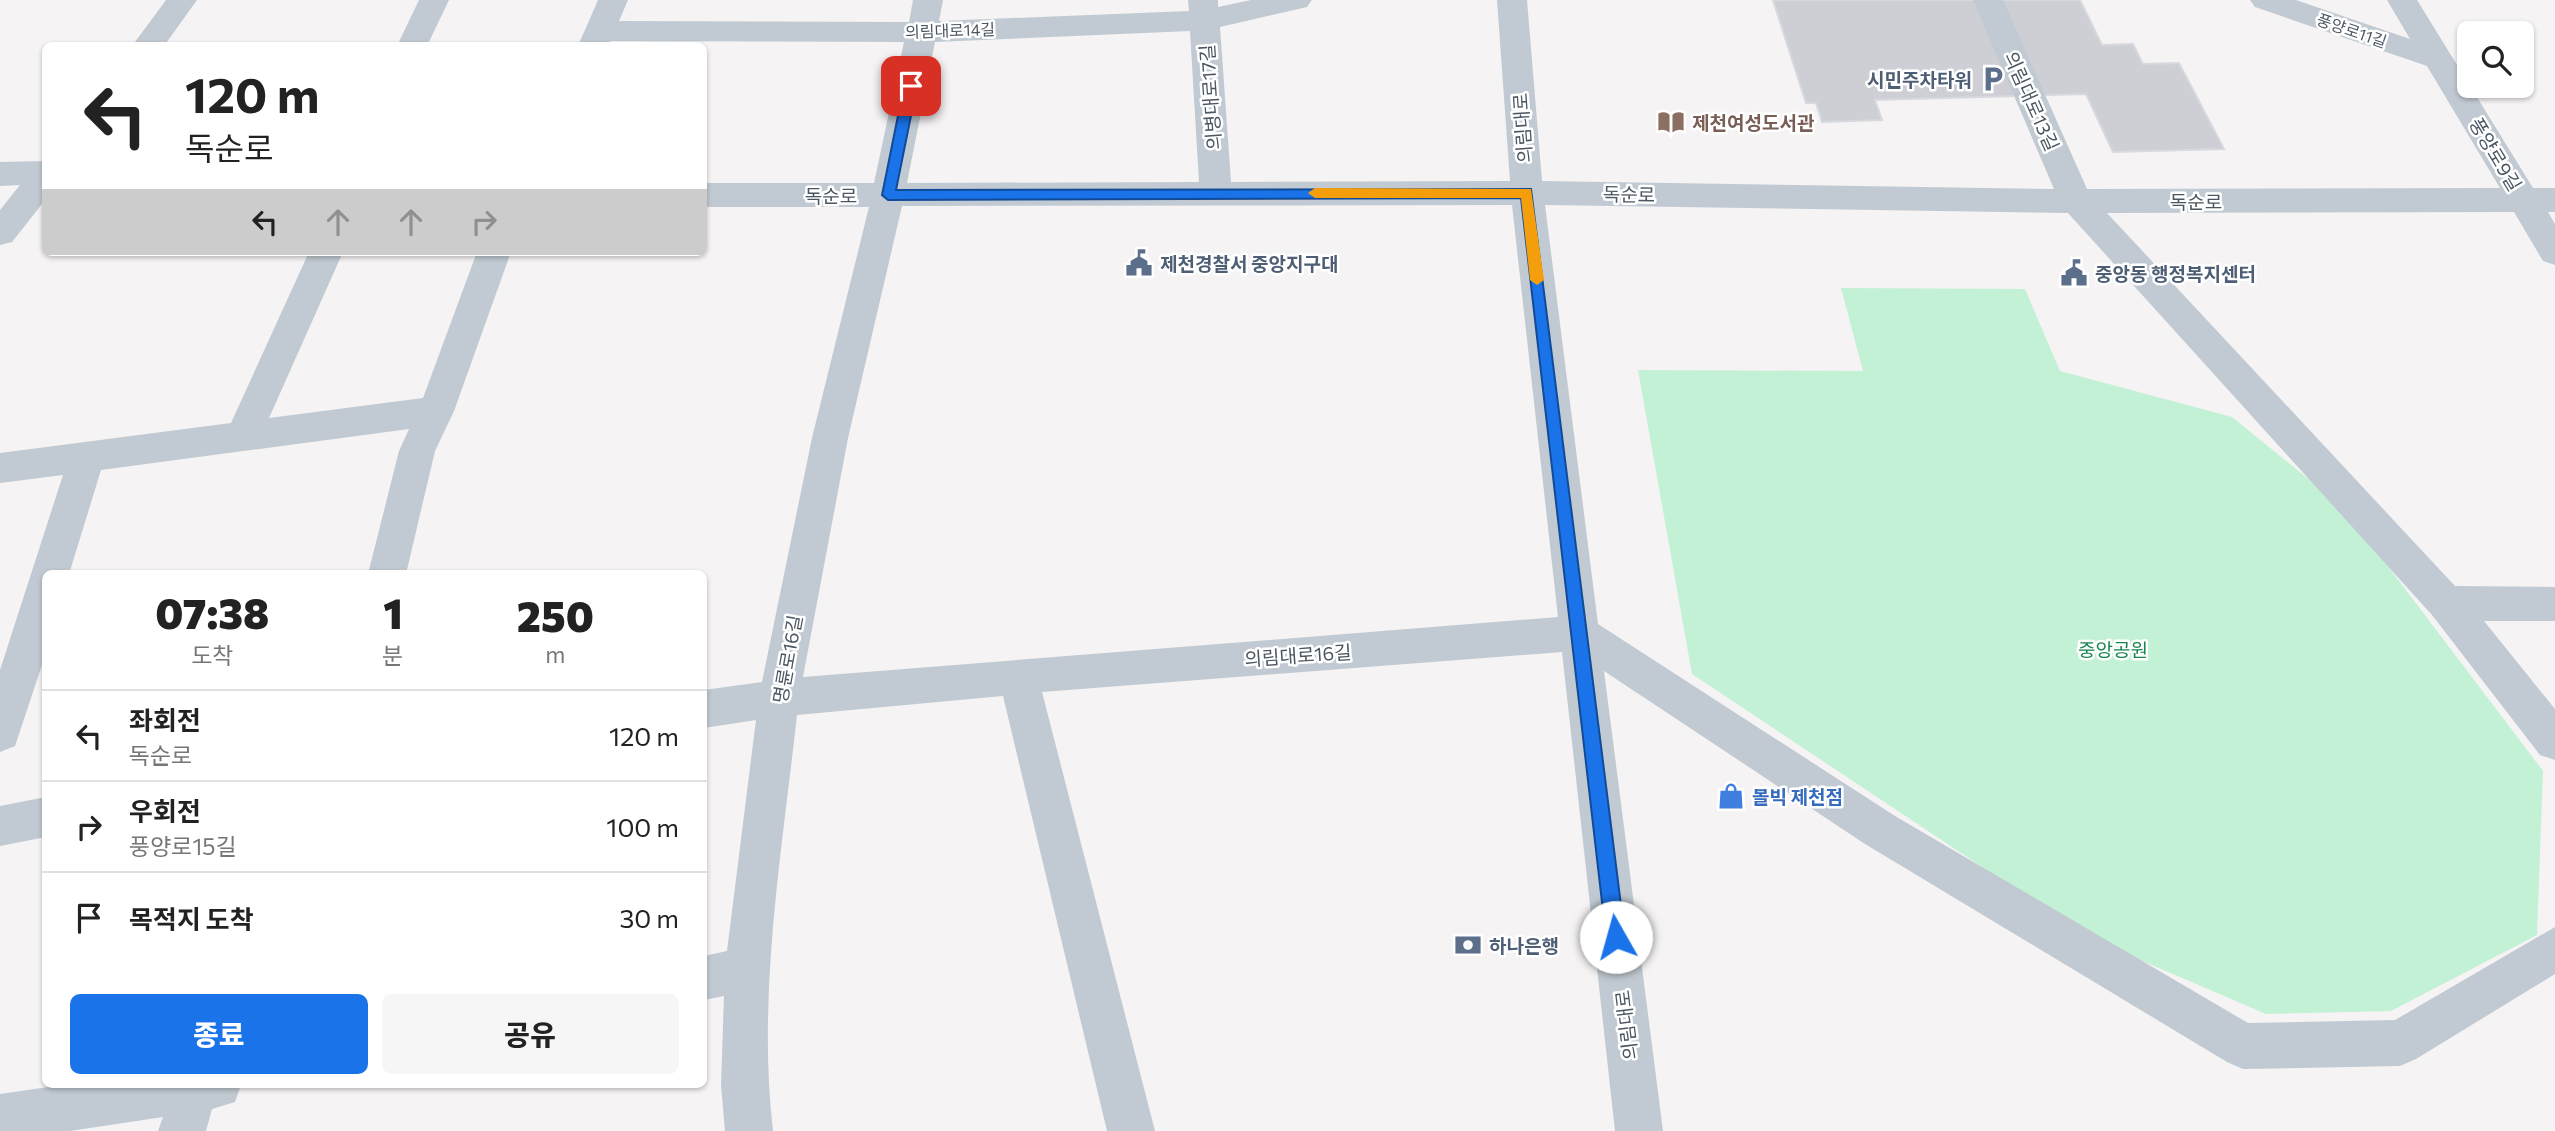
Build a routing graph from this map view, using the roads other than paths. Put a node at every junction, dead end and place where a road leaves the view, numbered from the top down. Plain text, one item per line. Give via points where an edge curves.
1 (182, 0) edge
2 (434, 0) edge
3 (613, 0) edge
4 (928, 0) edge
5 (1297, 0) edge
6 (1512, 0) edge
7 (1988, 0) edge
8 (2265, 0) edge
9 (2402, 0) edge
10 (1204, 10) edge
11 (922, 32) junction
12 (597, 38) edge
13 (150, 42) edge
14 (414, 42) edge
15 (2438, 59) junction
16 (0, 174) edge
17 (42, 175) edge
18 (42, 180) edge
19 (1527, 193) junction
20 (1216, 194) junction
21 (707, 195) edge
22 (888, 195) junction
23 (2540, 200) edge
24 (2076, 201) junction
25 (0, 233) edge
26 (2555, 252) edge
27 (324, 256) edge
28 (493, 256) edge
29 (436, 411) junction
30 (243, 436) junction
31 (87, 457) junction
32 (0, 468) edge
33 (51, 570) edge
34 (388, 570) edge
35 (42, 602) edge
36 (2446, 603) junction
37 (2555, 604) edge
38 (1579, 634) junction
39 (1018, 676) junction
40 (779, 698) junction
41 (707, 709) edge
42 (0, 733) edge
43 (2555, 741) edge
44 (42, 818) edge
45 (0, 826) edge
46 (2555, 949) edge
47 (747, 969) junction
48 (707, 977) edge
49 (198, 1102) edge
50 (0, 1118) edge
51 (749, 1131) edge
52 (1131, 1131) edge
53 (1639, 1131) edge

1 - 13 street
2 - 14 street
3 - 12 street
4 - 11 street, 명륜로16길
5 - 10 street, 의림대로14길
6 - 19 street, 의림대로
7 - 24 street, 의림대로13길
8 - 15 street, 풍양로11길
9 - 15 street, 풍양로9길
10 - 11 street, 의림대로14길
10 - 20 street, 의병대로17길
11 - 12 street, 의림대로14길
11 - 22 street, 명륜로16길
15 - 23 street, 풍양로9길
16 - 17 street
18 - 25 street
19 - 20 street, 독순로
19 - 24 street, 독순로
19 - 38 street, 의림대로
20 - 22 street, 독순로
21 - 22 street, 독순로
22 - 40 street, 명륜로16길 via 830,438
23 - 24 street, 독순로
23 - 26 street, 풍양로9길
24 - 36 street, 의림대로13길
27 - 30 street
28 - 29 street
29 - 30 street
29 - 34 street via 417,452
30 - 31 street
31 - 32 street
31 - 33 street
35 - 42 street
36 - 37 street
36 - 43 street, 의림대로13길
38 - 39 street, 의림대로16길
38 - 46 street via 1880,830 2243,1046 2400,1043
38 - 53 street, 의림대로
39 - 40 street, 의림대로16길
39 - 52 street
40 - 41 street, 의림대로16길
40 - 47 street, 명륜로16길
44 - 45 street
47 - 48 street
47 - 51 street, 명륜로16길 via 744,1086
49 - 50 street

